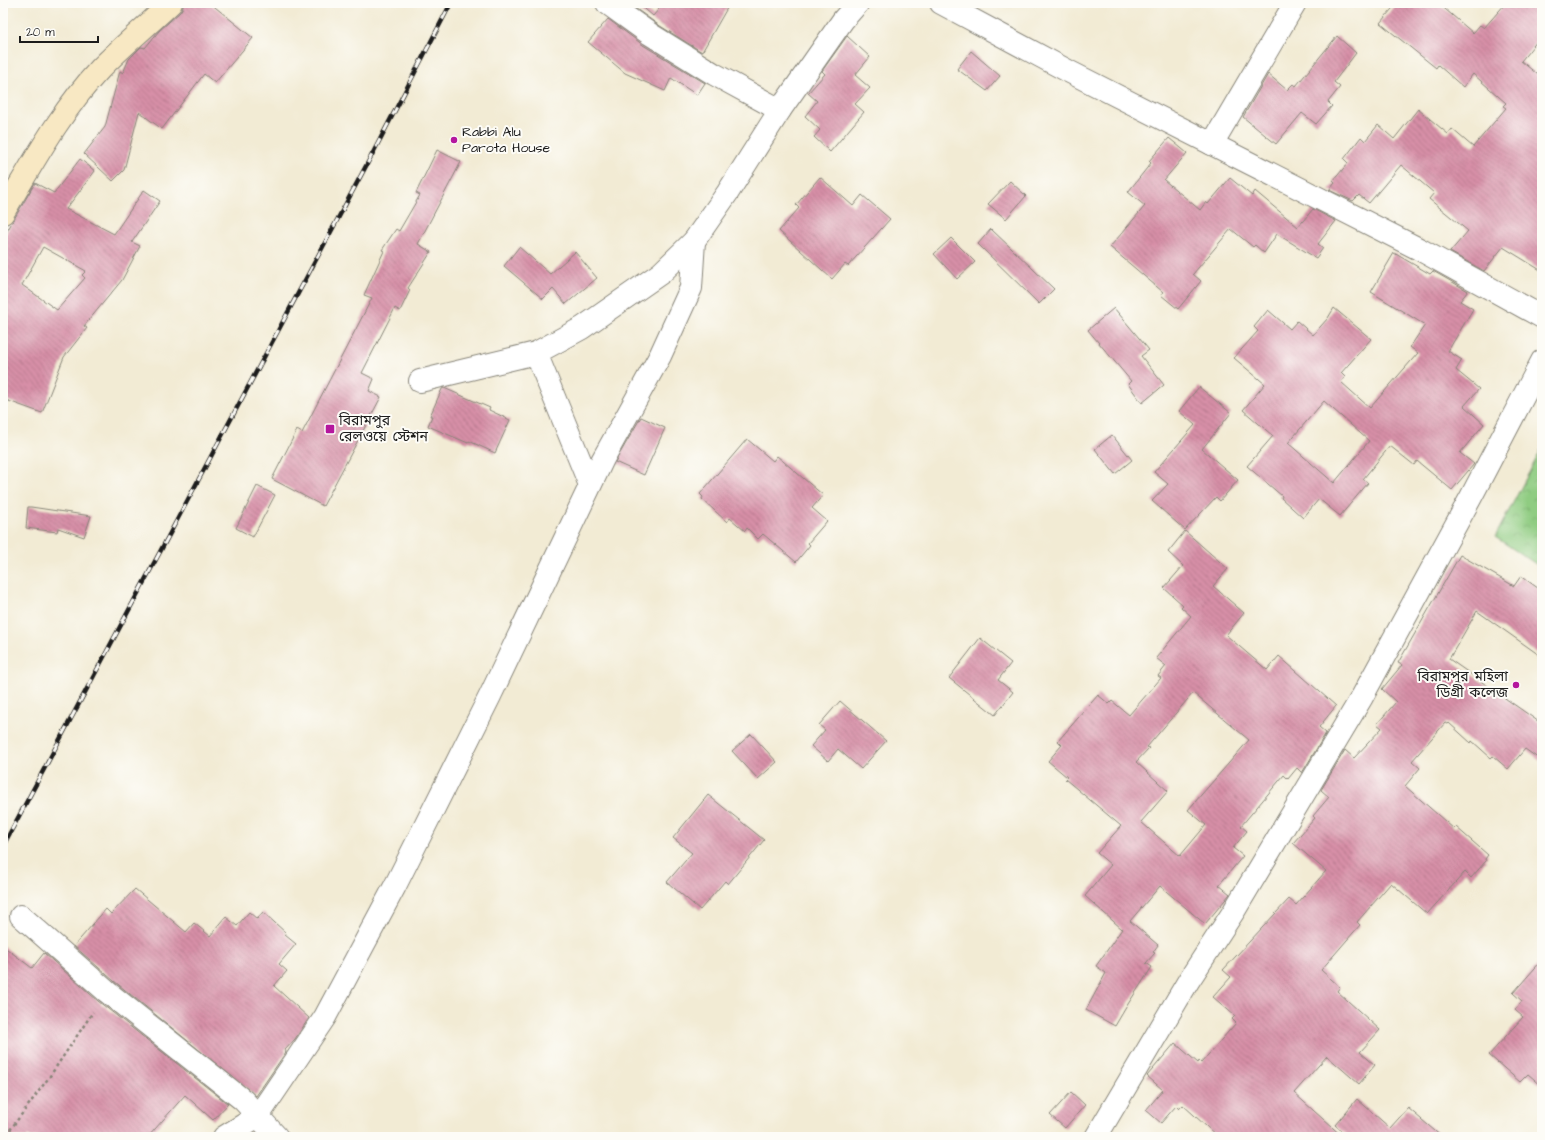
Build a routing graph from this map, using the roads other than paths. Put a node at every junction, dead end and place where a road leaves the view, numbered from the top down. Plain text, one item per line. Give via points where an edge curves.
1 (171, 3) edge
2 (607, 3) edge
3 (858, 3) edge
4 (941, 3) edge
5 (1295, 3) edge
6 (780, 110) junction
7 (1212, 144) junction
8 (3, 213) edge
9 (694, 241) junction
10 (1542, 317) edge
11 (536, 353) junction
12 (1542, 362) edge
13 (420, 381) dead end
14 (590, 485) junction
15 (21, 916) dead end
16 (258, 1116) junction
17 (224, 1137) edge
18 (277, 1137) edge
19 (1096, 1137) edge

1 - 8 street via 100,70 76,98 54,127
2 - 6 street via 650,34 714,74
3 - 6 street via 843,20
4 - 7 street
5 - 7 street
6 - 9 street
7 - 10 street via 1419,249
9 - 11 street via 661,273 582,328
9 - 14 street via 691,288 660,356
11 - 13 street
11 - 14 street
12 - 19 street via 1468,504 1362,697
14 - 16 street via 490,696 395,886 325,1017
15 - 16 street via 106,991 243,1100
16 - 17 street
16 - 18 street

